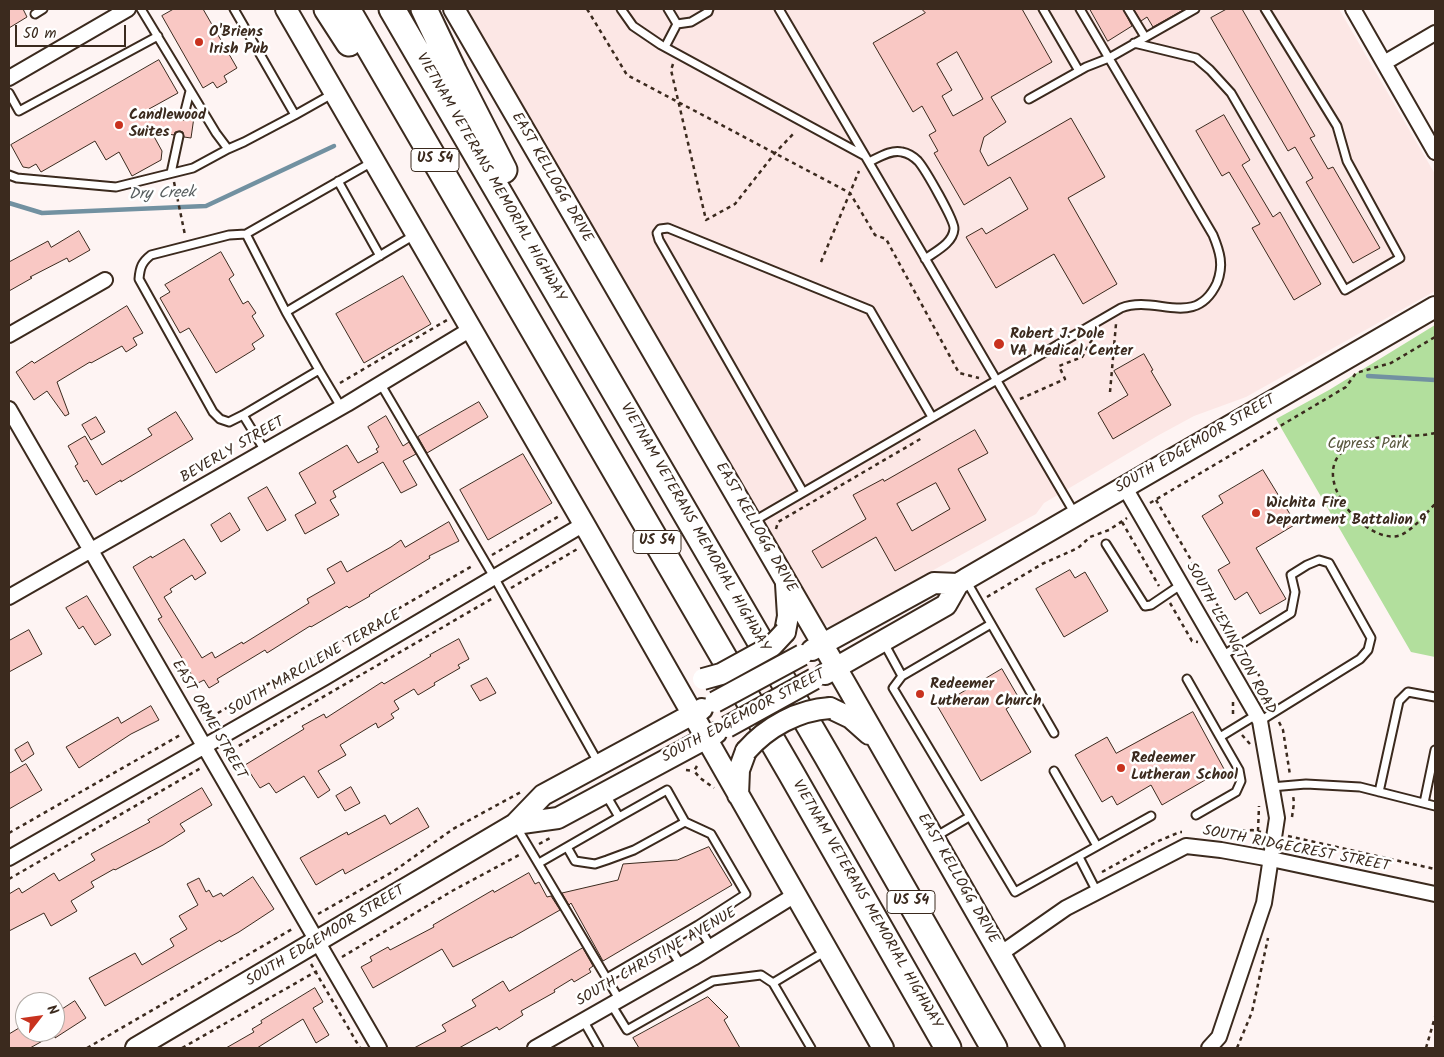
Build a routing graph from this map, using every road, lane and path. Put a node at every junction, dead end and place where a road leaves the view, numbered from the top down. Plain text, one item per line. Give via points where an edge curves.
1 (44, 9) edge
2 (128, 9) edge
3 (142, 9) edge
4 (234, 9) edge
5 (286, 9) edge
6 (327, 9) edge
7 (347, 9) edge
8 (392, 9) edge
9 (424, 9) edge
10 (454, 9) edge
11 (587, 9) edge
12 (622, 9) edge
13 (668, 9) edge
14 (709, 9) edge
15 (779, 9) edge
16 (1043, 9) edge
17 (1080, 9) edge
18 (1128, 9) edge
19 (1195, 9) edge
20 (1265, 9) edge
21 (1352, 9) edge
22 (35, 14) dead end
23 (677, 24) junction
24 (1435, 33) edge
25 (158, 36) junction
26 (1145, 37) junction
27 (1134, 43) junction
28 (665, 47) junction
29 (1108, 58) junction
30 (1384, 63) junction
31 (673, 64) dead end
32 (1079, 70) junction
33 (9, 78) edge
34 (190, 91) junction
35 (9, 93) edge
36 (334, 93) junction
37 (1029, 99) dead end
38 (679, 103) junction
39 (12, 105) edge
40 (184, 116) dead end
41 (295, 116) junction
42 (795, 132) dead end
43 (179, 136) dead end
44 (228, 149) junction
45 (1435, 152) edge
46 (775, 153) junction
47 (867, 159) junction
48 (374, 161) junction
49 (859, 171) dead end
50 (9, 175) edge
51 (172, 177) junction
52 (338, 181) junction
53 (850, 193) junction
54 (246, 234) junction
55 (416, 234) junction
56 (185, 237) dead end
57 (380, 256) junction
58 (926, 259) junction
59 (821, 262) dead end
60 (105, 280) dead end
61 (1435, 307) edge
62 (286, 312) junction
63 (523, 312) junction
64 (449, 319) dead end
65 (1110, 327) dead end
66 (471, 329) junction
67 (1096, 333) dead end
68 (9, 335) edge
69 (319, 370) junction
70 (980, 379) dead end
71 (996, 380) junction
72 (380, 383) junction
73 (330, 389) junction
74 (1110, 392) dead end
75 (1010, 404) junction
76 (341, 407) junction
77 (9, 409) edge
78 (627, 413) junction
79 (243, 415) junction
80 (932, 417) junction
81 (1435, 433) edge
82 (922, 438) dead end
83 (265, 451) junction
84 (1124, 486) junction
85 (803, 492) junction
86 (1435, 504) edge
87 (562, 514) dead end
88 (1075, 514) junction
89 (751, 522) junction
90 (1122, 522) dead end
91 (584, 524) junction
92 (776, 530) dead end
93 (1106, 544) dead end
94 (581, 547) dead end
95 (90, 551) junction
96 (484, 560) junction
97 (494, 577) junction
98 (786, 582) junction
99 (962, 582) junction
100 (1182, 584) junction
101 (502, 592) junction
102 (1165, 595) junction
103 (9, 597) edge
104 (992, 624) junction
105 (883, 641) junction
106 (1200, 643) dead end
107 (823, 645) junction
108 (1222, 656) junction
109 (661, 661) junction
110 (836, 668) junction
111 (902, 676) junction
112 (1186, 679) dead end
113 (1435, 697) edge
114 (1233, 699) dead end
115 (692, 714) junction
116 (1258, 718) junction
117 (1238, 726) junction
118 (194, 728) junction
119 (1054, 733) dead end
120 (1220, 737) junction
121 (706, 738) junction
122 (878, 742) junction
123 (204, 746) junction
124 (1252, 746) dead end
125 (1435, 750) edge
126 (827, 756) junction
127 (213, 761) junction
128 (599, 764) junction
129 (682, 769) dead end
130 (694, 771) dead end
131 (1054, 771) dead end
132 (791, 773) junction
133 (1272, 787) junction
134 (522, 791) dead end
135 (605, 792) junction
136 (1379, 792) junction
137 (738, 795) junction
138 (1259, 798) dead end
139 (1424, 803) junction
140 (1435, 806) edge
141 (1196, 815) dead end
142 (1151, 816) dead end
143 (619, 817) junction
144 (969, 817) junction
145 (684, 822) junction
146 (515, 824) junction
147 (1258, 832) dead end
148 (9, 833) edge
149 (555, 836) dead end
150 (934, 838) junction
151 (1096, 846) junction
152 (567, 847) junction
153 (530, 849) junction
154 (1079, 857) junction
155 (9, 858) edge
156 (1276, 860) junction
157 (539, 863) junction
158 (1435, 868) edge
159 (9, 880) edge
160 (1097, 892) junction
161 (1435, 894) edge
162 (795, 895) junction
163 (306, 922) junction
164 (698, 925) junction
165 (1269, 934) dead end
166 (318, 942) junction
167 (668, 943) junction
168 (711, 947) junction
169 (827, 951) junction
170 (1000, 954) junction
171 (330, 963) junction
172 (680, 965) junction
173 (315, 972) junction
174 (607, 978) junction
175 (773, 983) junction
176 (615, 1002) junction
177 (1435, 1017) edge
178 (583, 1020) junction
179 (87, 1048) edge
180 (136, 1048) edge
181 (182, 1048) edge
182 (360, 1048) edge
183 (379, 1048) edge
184 (535, 1048) edge
185 (599, 1048) edge
186 (810, 1048) edge
187 (883, 1048) edge
188 (932, 1048) edge
189 (948, 1048) edge
190 (994, 1048) edge
191 (1011, 1048) edge
192 (1054, 1048) edge
193 (1210, 1048) edge
194 (1236, 1048) edge
195 (1426, 1048) edge

1 - 22 lane
2 - 33 street
3 - 25 lane
4 - 41 lane
5 - 36 main road
6 - 63 highway
7 - 63 highway, VIETNAM VETERANS MEMORIAL HIGHWAY / US 54
8 - 78 highway, VIETNAM VETERANS MEMORIAL HIGHWAY / US 54
9 - 78 highway
10 - 89 main road, EAST KELLOGG DRIVE
11 - 38 path via 627,76
12 - 28 lane via 633,26
13 - 23 lane
14 - 23 lane via 691,22
15 - 47 lane
16 - 32 lane
17 - 29 lane
18 - 26 lane
19 - 26 lane
20 - 27 lane via 1337,126 1347,161 1400,258 1345,290 1232,93 1196,58
21 - 30 street
23 - 28 lane
24 - 30 street
25 - 34 lane
25 - 39 lane via 19,111
26 - 27 lane
27 - 29 lane
28 - 47 lane
29 - 32 lane
29 - 71 lane via 1212,235 1221,260 1221,274 1204,301 1193,307 1181,309 1131,304
30 - 45 street
31 - 38 path via 671,70
32 - 37 lane
34 - 40 lane
34 - 44 lane
35 - 39 lane
36 - 41 lane
36 - 48 main road
38 - 46 path
38 - 46 path via 706,220 735,204
41 - 44 lane
42 - 46 path
43 - 51 lane
44 - 51 lane
46 - 53 path
47 - 58 lane
47 - 58 lane via 900,151 908,154 919,162 950,214 955,228 952,236
48 - 52 lane
48 - 55 main road
49 - 53 path
50 - 51 lane via 116,187
51 - 56 path
52 - 54 lane
52 - 57 lane
53 - 59 path
53 - 70 path via 875,235 886,239 959,373
54 - 62 lane
54 - 79 lane via 229,235 151,255 144,260 139,279 213,412 229,422
55 - 57 lane
55 - 66 main road
57 - 62 lane
58 - 71 lane
60 - 68 street
61 - 84 main road, SOUTH EDGEMOOR STREET
62 - 69 lane
63 - 132 highway, VIETNAM VETERANS MEMORIAL HIGHWAY / US 54
64 - 73 path
65 - 74 path via 1116,324
66 - 72 street, BEVERLY STREET
66 - 91 main road
67 - 75 path via 1082,357 1059,366 1065,379
69 - 73 lane
69 - 79 lane
71 - 75 lane
71 - 80 lane
72 - 76 street, BEVERLY STREET
72 - 96 lane
73 - 76 lane
75 - 88 lane
76 - 83 street, BEVERLY STREET
77 - 95 street, EAST ORME STREET
78 - 126 highway, VIETNAM VETERANS MEMORIAL HIGHWAY / US 54
79 - 83 lane
80 - 85 lane
80 - 85 lane via 870,310 668,228 660,229 657,233 659,240
81 - 86 path via 1360,442 1340,456 1333,474 1336,492 1346,508 1361,522 1382,534 1401,535
82 - 92 path via 778,522
83 - 95 street, BEVERLY STREET
84 - 88 main road, SOUTH EDGEMOOR STREET
84 - 100 street, SOUTH LEXINGTON ROAD
85 - 89 lane
87 - 96 path
88 - 99 main road, SOUTH EDGEMOOR STREET
89 - 98 main road, EAST KELLOGG DRIVE
90 - 102 path
91 - 97 street, SOUTH MARCILENE TERRACE
91 - 109 main road
93 - 102 lane via 1145,606
94 - 101 path
95 - 103 street, BEVERLY STREET
95 - 118 street, EAST ORME STREET
96 - 97 lane
96 - 118 path
97 - 101 lane
97 - 123 street, SOUTH MARCILENE TERRACE
98 - 107 main road, EAST KELLOGG DRIVE
98 - 109 main road, bridge via 788,616 784,632 772,646 720,674 703,679 685,677
99 - 104 lane
99 - 105 main road, SOUTH EDGEMOOR STREET via 946,605
99 - 107 main road, SOUTH EDGEMOOR STREET via 934,583
100 - 102 lane
100 - 108 street, SOUTH LEXINGTON ROAD
101 - 127 path
101 - 128 lane
102 - 106 path via 1192,641
104 - 111 lane
104 - 119 lane
105 - 110 main road, SOUTH EDGEMOOR STREET
105 - 111 lane
107 - 110 main road, EAST KELLOGG DRIVE
107 - 115 main road, SOUTH EDGEMOOR STREET, bridge
108 - 116 street, SOUTH LEXINGTON ROAD
108 - 116 lane via 1291,613 1295,592 1291,575 1319,560 1329,563 1370,638 1368,650 1360,659
109 - 115 main road
110 - 121 main road, SOUTH EDGEMOOR STREET, bridge
110 - 122 main road, EAST KELLOGG DRIVE
111 - 144 lane via 893,688
112 - 120 lane
113 - 136 lane via 1408,692 1400,701
114 - 117 path via 1232,715
115 - 121 main road
115 - 128 main road, SOUTH EDGEMOOR STREET
116 - 117 lane
116 - 133 street, SOUTH LEXINGTON ROAD
117 - 120 lane
117 - 124 path
118 - 123 street, EAST ORME STREET
118 - 148 path
120 - 141 lane via 1242,781 1236,792
121 - 135 main road, SOUTH EDGEMOOR STREET
121 - 137 main road
122 - 137 main road, bridge via 851,718 830,708 812,709 757,738 746,751 739,770
122 - 150 main road, EAST KELLOGG DRIVE
123 - 127 street, EAST ORME STREET
123 - 155 street, SOUTH MARCILENE TERRACE
125 - 139 lane
126 - 190 highway, VIETNAM VETERANS MEMORIAL HIGHWAY / US 54
126 - 191 highway
127 - 159 path
127 - 163 street, EAST ORME STREET
128 - 146 main road, SOUTH EDGEMOOR STREET via 542,795
129 - 130 path
131 - 151 lane
132 - 188 highway
132 - 189 highway, VIETNAM VETERANS MEMORIAL HIGHWAY / US 54
133 - 136 lane via 1360,787
133 - 156 street, SOUTH LEXINGTON ROAD via 1277,818
134 - 163 path via 453,829 394,871
135 - 143 lane
135 - 146 main road, SOUTH EDGEMOOR STREET via 558,818
136 - 139 lane
137 - 162 main road
138 - 147 path
139 - 140 lane
142 - 151 lane
143 - 145 lane via 667,790
143 - 152 lane
144 - 150 lane
144 - 154 lane via 1015,892
145 - 152 lane via 634,850 595,864 575,861
145 - 164 lane via 711,834 746,894
146 - 153 lane
146 - 166 main road, SOUTH EDGEMOOR STREET
149 - 153 path
150 - 170 main road, EAST KELLOGG DRIVE
151 - 154 lane
152 - 157 lane
153 - 157 lane
153 - 171 path
154 - 160 lane
156 - 158 path via 1286,836
156 - 160 street, SOUTH RIDGECREST STREET via 1186,846
156 - 161 street, SOUTH RIDGECREST STREET
156 - 193 street, SOUTH LEXINGTON ROAD via 1219,1037
157 - 174 lane
160 - 170 street, SOUTH RIDGECREST STREET via 1066,908
162 - 168 street, SOUTH CHRISTINE AVENUE
162 - 169 main road
163 - 166 street, EAST ORME STREET
163 - 179 path
164 - 167 lane
164 - 168 lane
165 - 194 path via 1252,1012
166 - 171 street, EAST ORME STREET
166 - 180 main road, SOUTH EDGEMOOR STREET
167 - 172 lane
167 - 174 lane
168 - 172 street, SOUTH CHRISTINE AVENUE
169 - 175 lane
169 - 187 main road
170 - 192 main road, EAST KELLOGG DRIVE
171 - 173 path
171 - 183 street, EAST ORME STREET
172 - 176 street, SOUTH CHRISTINE AVENUE
173 - 181 path
173 - 182 path
174 - 176 lane
175 - 176 lane via 761,975 713,981 627,1030
175 - 186 lane
176 - 178 street, SOUTH CHRISTINE AVENUE
177 - 195 path
178 - 184 street, SOUTH CHRISTINE AVENUE
178 - 185 lane

